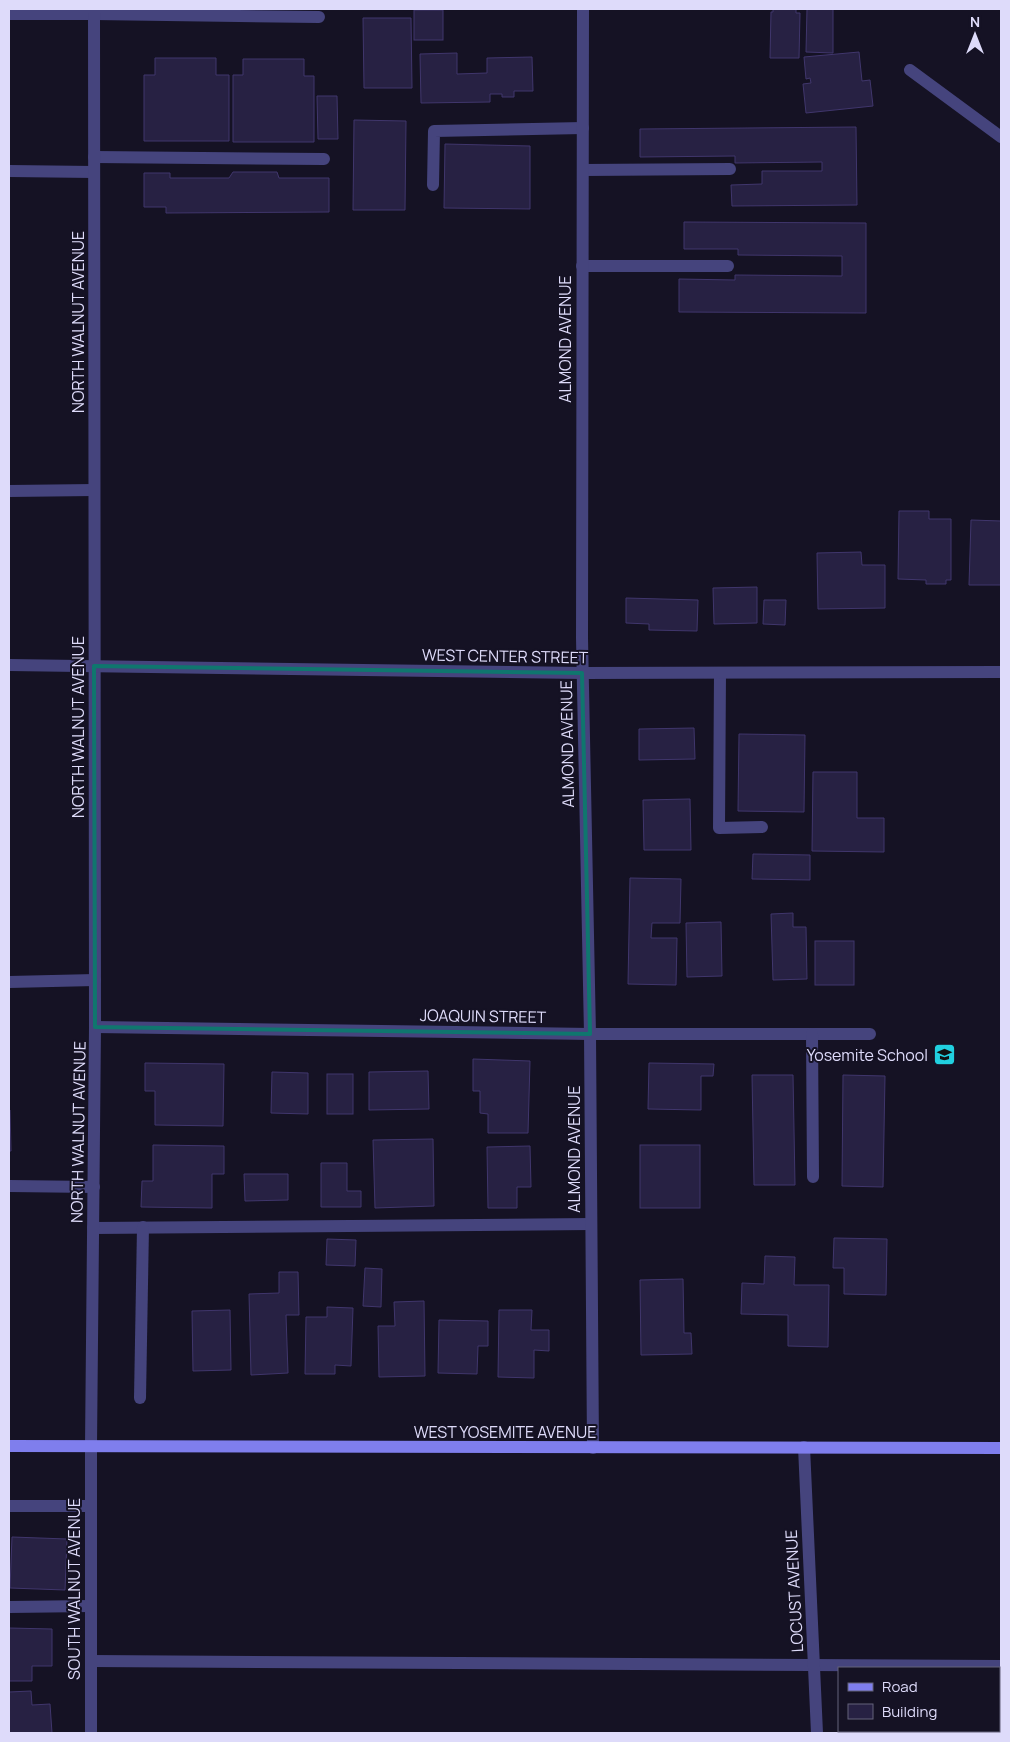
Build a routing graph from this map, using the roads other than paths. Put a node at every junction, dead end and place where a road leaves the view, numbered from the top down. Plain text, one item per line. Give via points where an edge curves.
1 (583, 9) edge
2 (94, 12) edge
3 (9, 14) edge
4 (319, 17) dead end
5 (910, 70) dead end
6 (583, 128) junction
7 (1001, 137) edge
8 (94, 157) junction
9 (324, 159) dead end
10 (730, 169) dead end
11 (583, 170) junction
12 (9, 171) edge
13 (94, 172) junction
14 (433, 185) dead end
15 (582, 266) junction
16 (728, 266) dead end
17 (94, 490) junction
18 (9, 491) edge
19 (9, 664) edge
20 (94, 666) junction
21 (1001, 672) edge
22 (582, 673) junction
23 (720, 673) junction
24 (762, 827) dead end
25 (95, 980) junction
26 (9, 982) edge
27 (95, 1027) junction
28 (590, 1034) junction
29 (812, 1034) junction
30 (870, 1034) dead end
31 (814, 1177) dead end
32 (9, 1186) edge
33 (94, 1187) junction
34 (591, 1224) junction
35 (143, 1227) junction
36 (93, 1228) junction
37 (140, 1398) dead end
38 (9, 1446) edge
39 (91, 1446) junction
40 (804, 1447) junction
41 (593, 1448) junction
42 (1001, 1448) edge
43 (9, 1506) edge
44 (91, 1506) junction
45 (91, 1606) junction
46 (9, 1607) edge
47 (91, 1660) junction
48 (814, 1666) junction
49 (1001, 1666) edge
50 (90, 1733) edge
51 (817, 1733) edge

1 - 6 street, ALMOND AVENUE
2 - 3 street
2 - 4 street
2 - 8 street, NORTH WALNUT AVENUE
5 - 7 street
6 - 11 street, ALMOND AVENUE
6 - 14 street via 434,131
8 - 9 street
8 - 13 street, NORTH WALNUT AVENUE
10 - 11 street
11 - 15 street, ALMOND AVENUE
12 - 13 street
13 - 17 street, NORTH WALNUT AVENUE
15 - 16 street
15 - 22 street, ALMOND AVENUE
17 - 18 street
17 - 20 street, NORTH WALNUT AVENUE
19 - 20 street, WEST CENTER STREET
20 - 22 street, WEST CENTER STREET
20 - 25 street, NORTH WALNUT AVENUE
21 - 23 street, WEST CENTER STREET
22 - 23 street, WEST CENTER STREET
22 - 28 street, ALMOND AVENUE
23 - 24 street via 719,828
25 - 26 street
25 - 27 street, NORTH WALNUT AVENUE
27 - 28 street, JOAQUIN STREET
27 - 33 street, NORTH WALNUT AVENUE
28 - 29 street, JOAQUIN STREET
28 - 34 street, ALMOND AVENUE
29 - 30 street, JOAQUIN STREET
29 - 31 street
32 - 33 street
33 - 36 street, NORTH WALNUT AVENUE
34 - 35 street
34 - 41 street, ALMOND AVENUE
35 - 36 street
35 - 37 street
36 - 39 street, NORTH WALNUT AVENUE
38 - 39 main road, WEST YOSEMITE AVENUE
39 - 41 main road, WEST YOSEMITE AVENUE
39 - 44 street, SOUTH WALNUT AVENUE
40 - 41 main road, WEST YOSEMITE AVENUE
40 - 42 main road, WEST YOSEMITE AVENUE
40 - 48 street, LOCUST AVENUE
43 - 44 street
44 - 45 street, SOUTH WALNUT AVENUE
45 - 46 street
45 - 47 street, SOUTH WALNUT AVENUE
47 - 48 street
47 - 50 street, SOUTH WALNUT AVENUE
48 - 49 street
48 - 51 street, LOCUST AVENUE

